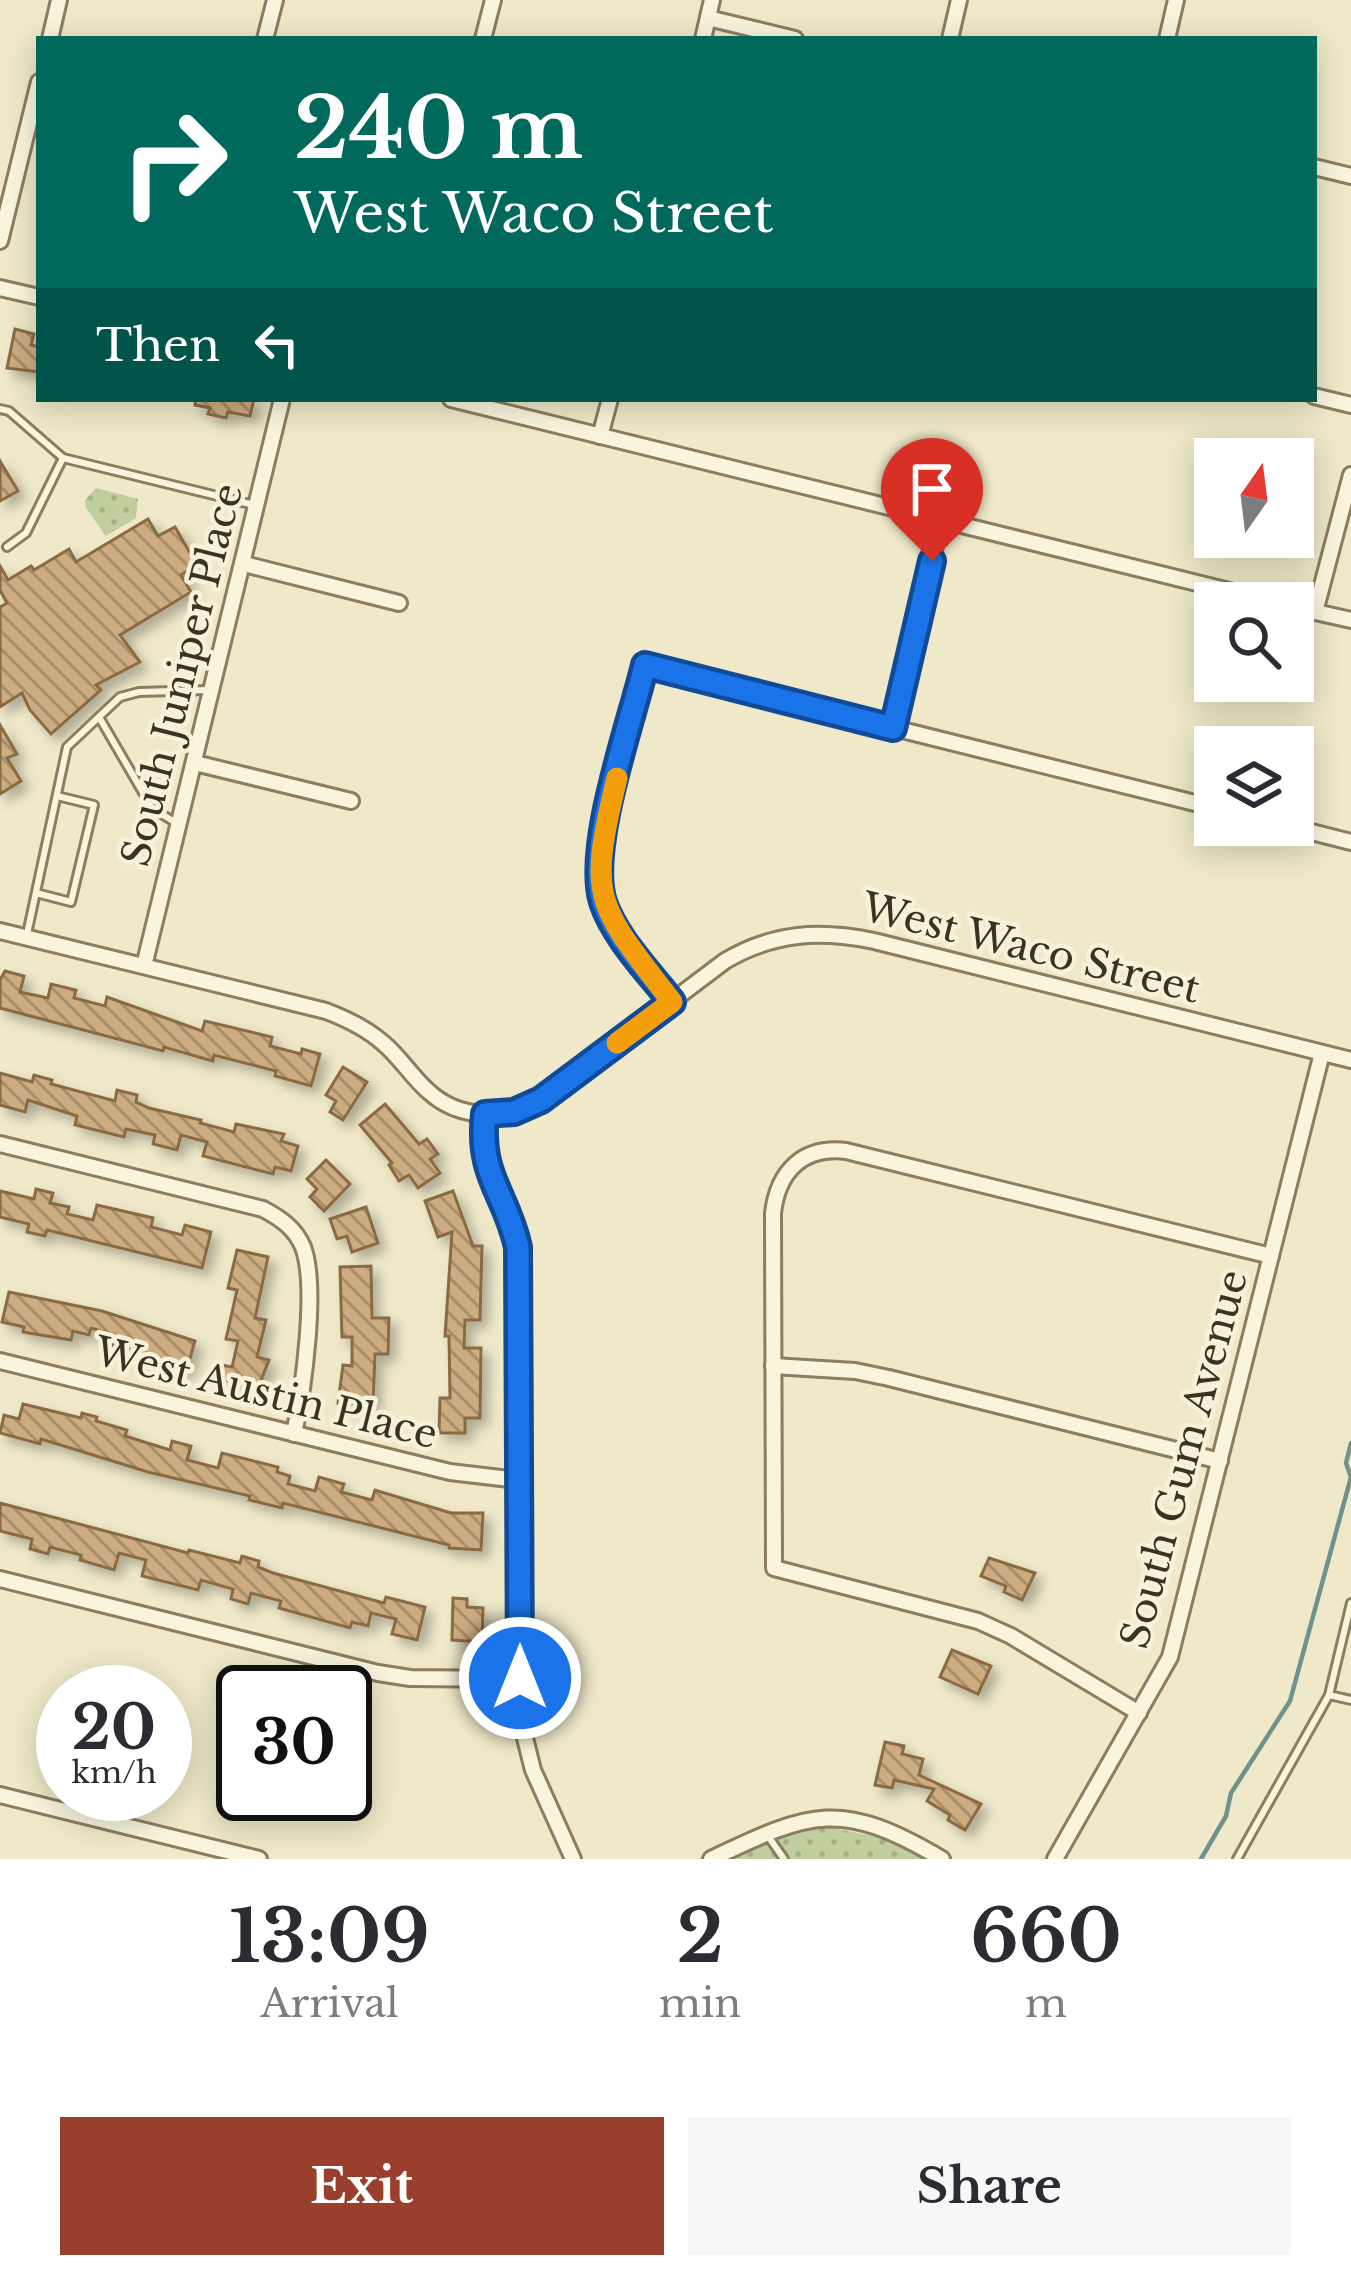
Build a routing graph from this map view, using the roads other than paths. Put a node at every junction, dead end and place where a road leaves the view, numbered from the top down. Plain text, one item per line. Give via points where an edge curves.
1 (59, 0) edge
2 (275, 0) edge
3 (493, 0) edge
4 (712, 0) edge
5 (959, 0) edge
6 (1176, 0) edge
7 (708, 17) junction
8 (51, 36) edge
9 (267, 36) edge
10 (484, 36) edge
11 (704, 36) edge
12 (783, 36) edge
13 (951, 36) edge
14 (1168, 36) edge
15 (36, 94) edge
16 (1317, 168) edge
17 (1350, 173) edge
18 (0, 241) edge
19 (0, 288) edge
20 (36, 297) edge
21 (1317, 397) edge
22 (281, 402) edge
23 (463, 402) edge
24 (609, 402) edge
25 (1351, 405) edge
26 (0, 409) edge
27 (600, 436) junction
28 (63, 458) junction
29 (1351, 475) edge
30 (257, 506) junction
31 (941, 520) junction
32 (8, 548) dead end
33 (244, 563) junction
34 (1194, 582) edge
35 (399, 603) dead end
36 (1315, 612) joint
37 (1351, 620) edge
38 (213, 690) junction
39 (99, 717) junction
40 (893, 728) junction
41 (195, 763) junction
42 (57, 796) junction
43 (351, 801) dead end
44 (1194, 803) edge
45 (179, 824) junction
46 (1314, 833) edge
47 (1351, 842) edge
48 (36, 893) junction
49 (0, 931) edge
50 (26, 937) junction
51 (144, 966) junction
52 (672, 1002) junction
53 (1322, 1053) junction
54 (1351, 1060) edge
55 (485, 1114) junction
56 (0, 1144) edge
57 (1271, 1256) junction
58 (0, 1361) edge
59 (773, 1366) junction
60 (294, 1434) junction
61 (1220, 1461) junction
62 (518, 1480) junction
63 (0, 1579) edge
64 (1351, 1603) edge
65 (520, 1678) junction
66 (1329, 1695) junction
67 (1351, 1700) edge
68 (1139, 1713) junction
69 (0, 1795) edge
70 (766, 1833) junction
71 (259, 1859) edge
72 (573, 1859) edge
73 (711, 1859) edge
74 (784, 1859) edge
75 (942, 1859) edge
76 (1055, 1859) edge
77 (1237, 1859) edge

1 - 8 street
2 - 9 street
3 - 10 street
4 - 7 street
5 - 13 street
6 - 14 street
7 - 11 street
7 - 12 street
15 - 18 street
16 - 17 street
19 - 20 street
21 - 25 street
22 - 30 street, South Juniper Place
23 - 27 street
24 - 27 street
26 - 28 lane
27 - 31 street
28 - 30 lane
28 - 32 lane via 26,533
29 - 36 street
30 - 33 street, South Juniper Place
31 - 34 street
31 - 40 street
33 - 35 street
33 - 38 street, South Juniper Place
36 - 37 street
38 - 39 lane via 139,692
38 - 41 street, South Juniper Place
39 - 42 lane via 67,747
39 - 45 lane via 152,808
40 - 44 street
40 - 52 street via 645,665 600,845 599,886 616,927
41 - 43 street
41 - 45 street, South Juniper Place
42 - 48 lane
42 - 48 lane via 94,805 71,902
45 - 51 street, South Juniper Place
46 - 47 street
48 - 50 lane
49 - 50 street
50 - 51 street
51 - 55 street via 355,1023 432,1095
52 - 53 street, West Waco Street via 750,946 825,933
52 - 55 street, West Waco Street via 541,1100
53 - 54 street, West Waco Street
53 - 57 street, South Gum Avenue
55 - 62 street via 487,1171 518,1247
56 - 60 street via 262,1209 288,1224 307,1270 307,1361
57 - 59 street via 820,1150 786,1172 775,1199
57 - 61 street, South Gum Avenue
58 - 60 street, West Austin Place
59 - 61 street via 889,1378
59 - 68 street via 774,1568 978,1621
60 - 62 street, West Austin Place
61 - 68 street, South Gum Avenue via 1177,1635
62 - 65 street
63 - 65 street via 378,1672
64 - 66 lane
65 - 72 street via 529,1758
66 - 67 lane
66 - 77 lane
68 - 76 street, South Gum Avenue
69 - 71 street
70 - 73 street
70 - 74 lane
70 - 75 street via 806,1819 852,1819

